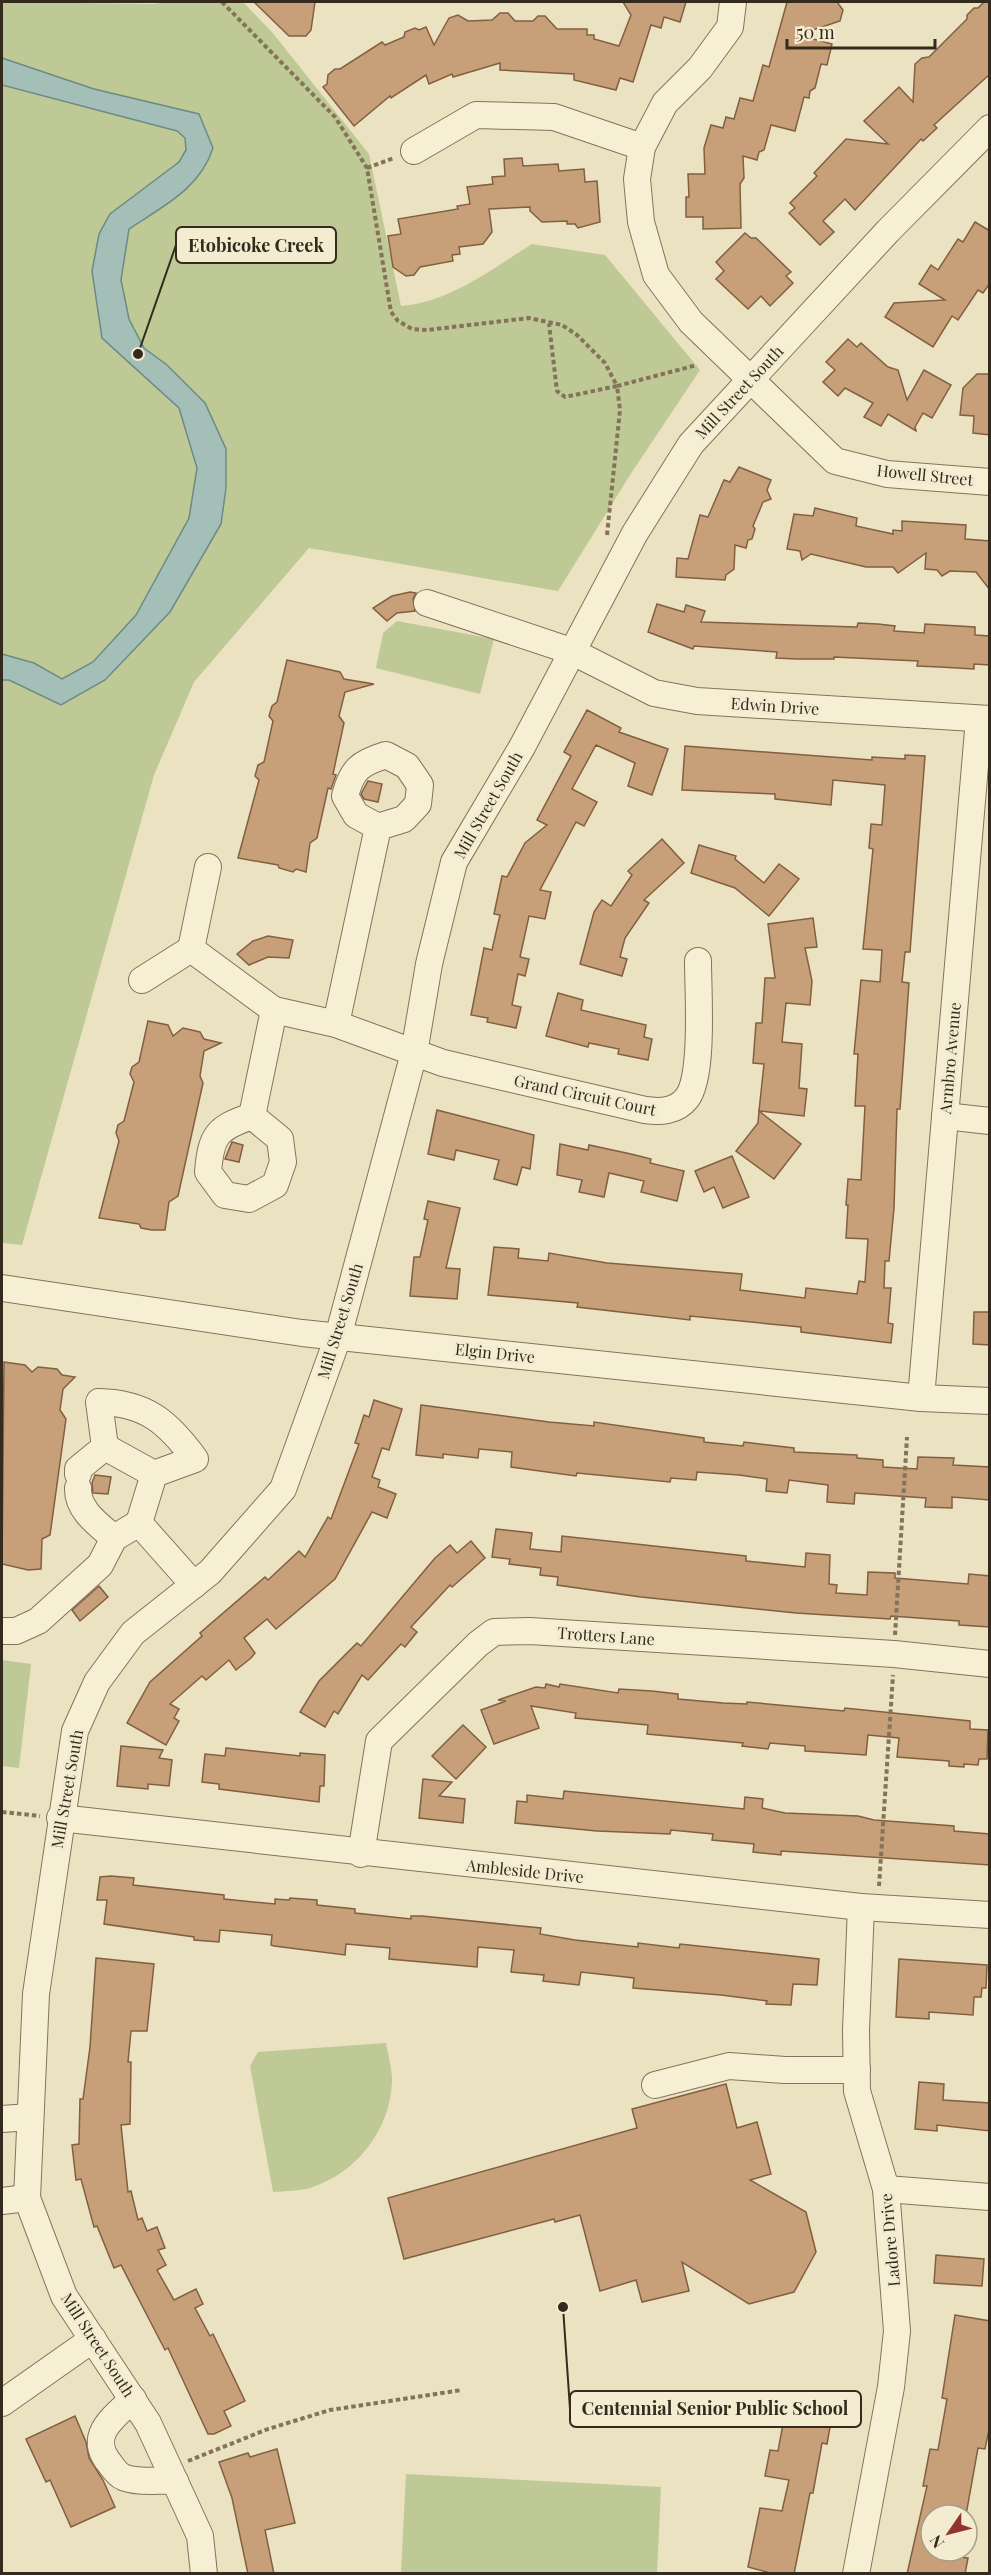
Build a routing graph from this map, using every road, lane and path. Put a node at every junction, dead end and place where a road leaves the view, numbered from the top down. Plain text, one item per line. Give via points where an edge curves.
1 (222, 2) edge
2 (733, 2) edge
3 (990, 128) edge
4 (642, 147) junction
5 (414, 151) joint
6 (366, 168) junction
7 (549, 324) junction
8 (697, 365) dead end
9 (749, 381) junction
10 (617, 386) junction
11 (990, 482) edge
12 (607, 536) dead end
13 (426, 603) dead end
14 (571, 651) junction
15 (984, 719) edge
16 (378, 827) dead end
17 (208, 867) dead end
18 (191, 949) junction
19 (698, 961) dead end
20 (142, 980) dead end
21 (274, 1010) junction
22 (336, 1024) junction
23 (414, 1053) junction
24 (252, 1116) dead end
25 (945, 1116) junction
26 (990, 1121) edge
27 (2, 1288) edge
28 (338, 1337) junction
29 (921, 1398) junction
30 (990, 1401) edge
31 (105, 1447) junction
32 (154, 1474) junction
33 (139, 1523) junction
34 (114, 1538) junction
35 (194, 1585) junction
36 (2, 1631) edge
37 (990, 1664) edge
38 (2, 1812) edge
39 (60, 1818) junction
40 (361, 1854) junction
41 (861, 1907) junction
42 (990, 1915) edge
43 (857, 2070) junction
44 (655, 2085) dead end
45 (30, 2117) junction
46 (2, 2118) edge
47 (886, 2189) junction
48 (990, 2197) edge
49 (27, 2198) junction
50 (2, 2201) edge
51 (93, 2339) junction
52 (462, 2390) dead end
53 (133, 2399) junction
54 (2, 2403) edge
55 (172, 2475) junction
56 (204, 2574) edge
57 (856, 2574) edge

1 - 6 path via 335,117
2 - 4 street via 730,27 700,68 665,103
3 - 9 street, Mill Street South
4 - 5 street via 554,117 476,115
4 - 9 street, Howell Street via 638,178 640,222 657,275 691,322
5 - 6 path
6 - 7 path via 385,288 391,312 398,321 412,330 529,318
7 - 10 path via 562,324 577,335 605,363
7 - 10 path via 557,391 565,397
8 - 10 path
9 - 11 street, Howell Street via 835,461 887,474
9 - 14 street, Mill Street South via 691,444 634,533
10 - 12 path via 620,410
13 - 14 street, Edwin Drive
14 - 15 street, Edwin Drive via 654,693 697,701
14 - 23 street, Mill Street South via 522,747 454,862 429,964
15 - 25 street, Armbro Avenue
16 - 22 street
17 - 18 street
18 - 20 street
18 - 21 street
19 - 23 street, Grand Circuit Court via 697,1074 686,1099 666,1112 454,1066
21 - 22 street, Grand Circuit Court
21 - 24 street
22 - 23 street, Grand Circuit Court
23 - 28 street, Mill Street South
25 - 26 street
25 - 29 street, Armbro Avenue
27 - 28 street, Elgin Drive
28 - 29 street, Elgin Drive
28 - 35 street, Mill Street South via 283,1489
29 - 30 street, Elgin Drive
31 - 32 street
31 - 32 street via 99,1402 124,1403 150,1413 177,1434 195,1458
31 - 34 street via 78,1469 77,1498 90,1517
32 - 33 street
33 - 34 street
33 - 35 street
34 - 36 street via 100,1565 38,1621 16,1631
35 - 39 street, Mill Street South via 133,1634 97,1682 75,1731
37 - 40 street, Trotters Lane via 530,1630 494,1632 379,1741
38 - 39 path
39 - 40 street, Ambleside Drive
39 - 45 street, Mill Street South via 36,1994
40 - 41 street, Ambleside Drive
41 - 42 street, Ambleside Drive
41 - 43 street, Ladore Drive
43 - 44 street via 729,2066
43 - 47 street, Ladore Drive via 857,2091
45 - 46 street
45 - 49 street, Mill Street South
47 - 48 street
47 - 57 street, Ladore Drive via 897,2331 891,2387
49 - 50 street
49 - 51 street, Mill Street South via 64,2296
51 - 53 street, Mill Street South
51 - 54 street
52 - 55 path via 330,2410 268,2429
53 - 55 street, Mill Street South
53 - 55 street via 106,2424 100,2443 103,2454 124,2478
55 - 56 street, Mill Street South via 200,2536

